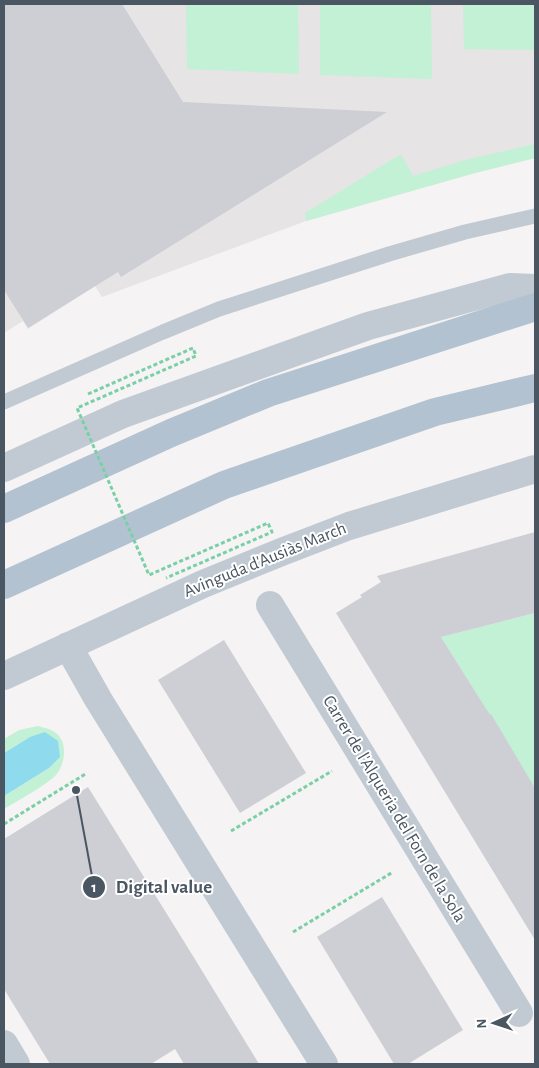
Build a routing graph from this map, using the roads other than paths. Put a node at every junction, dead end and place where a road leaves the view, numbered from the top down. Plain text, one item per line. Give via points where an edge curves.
1 (535, 216) edge
2 (535, 288) edge
3 (535, 307) edge
4 (535, 388) edge
5 (4, 402) edge
6 (4, 468) edge
7 (535, 469) edge
8 (4, 509) edge
9 (4, 585) edge
10 (270, 605) dead end
11 (68, 646) junction
12 (4, 676) edge
13 (519, 1013) dead end
14 (4, 1044) edge
15 (16, 1064) edge
16 (324, 1064) edge

1 - 5 lane via 389,254 219,309
2 - 6 street via 510,287 368,326 123,414
3 - 8 main road via 268,393
4 - 9 main road via 434,412 224,485
7 - 11 street, Avinguda d'Ausiàs March via 349,526 203,584
10 - 13 street, Carrer de l'Alqueria del Forn de la Sola
11 - 12 street, Avinguda d'Ausiàs March
11 - 16 street
14 - 15 street

